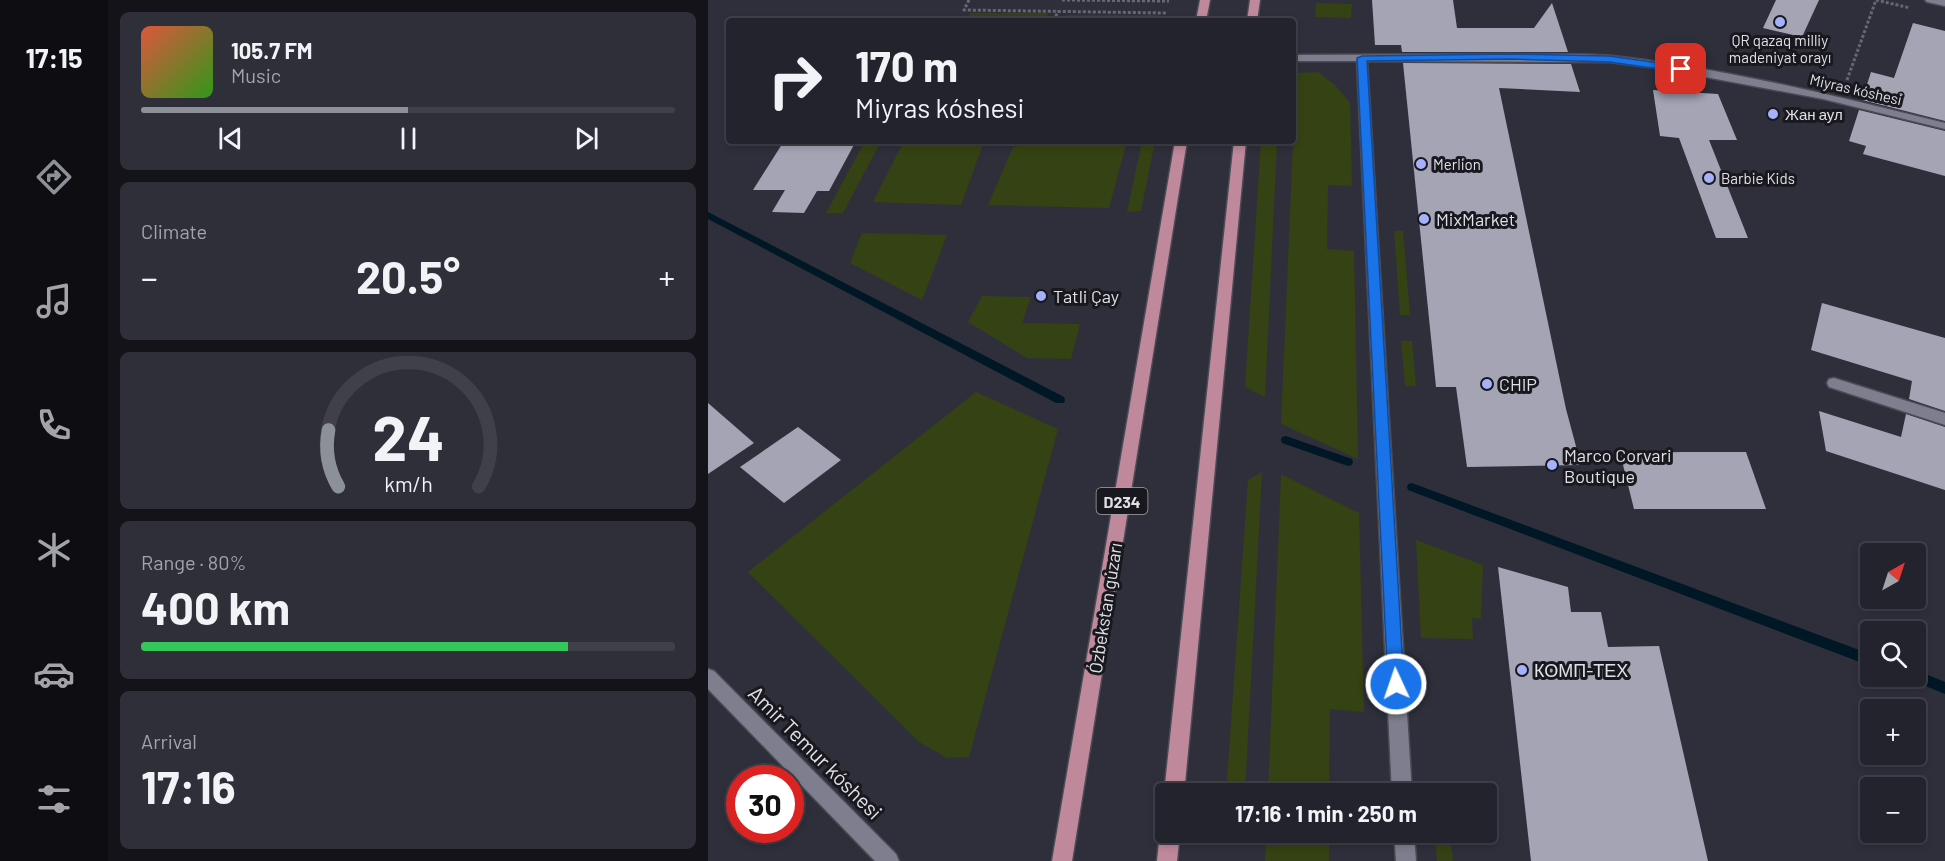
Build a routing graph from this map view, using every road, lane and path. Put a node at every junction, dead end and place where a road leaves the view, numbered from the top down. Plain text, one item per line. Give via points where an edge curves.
1 (969, 0) edge
2 (1062, 0) edge
3 (1205, 0) edge
4 (1255, 0) edge
5 (1876, 0) edge
6 (1930, 0) edge
7 (1169, 1) edge
8 (1945, 3) edge
9 (1058, 11) junction
10 (1166, 13) dead end
11 (1055, 18) edge
12 (1202, 18) edge
13 (1252, 18) edge
14 (1296, 57) edge
15 (1362, 58) junction
16 (1840, 100) junction
17 (1945, 126) edge
18 (1180, 144) edge
19 (1240, 144) edge
20 (1834, 383) dead end
21 (1945, 419) edge
22 (708, 677) edge
23 (1175, 783) edge
24 (1401, 783) edge
25 (1169, 843) edge
26 (1405, 843) edge
27 (889, 861) edge
28 (1062, 861) edge
29 (1167, 861) edge
30 (1406, 861) edge

1 - 9 path via 964,10
2 - 7 path
3 - 12 main road
4 - 13 main road
5 - 16 path
6 - 8 street
9 - 10 path
9 - 11 path
14 - 15 street, Miyras kóshesi
15 - 16 street, Miyras kóshesi via 1609,59 1657,64
15 - 24 street
16 - 17 street, Miyras kóshesi
18 - 28 main road, Ózbekstan gúzarı / D234
19 - 23 main road
20 - 21 street
22 - 27 street, Amir Temur kóshesi
25 - 29 main road
26 - 30 street

